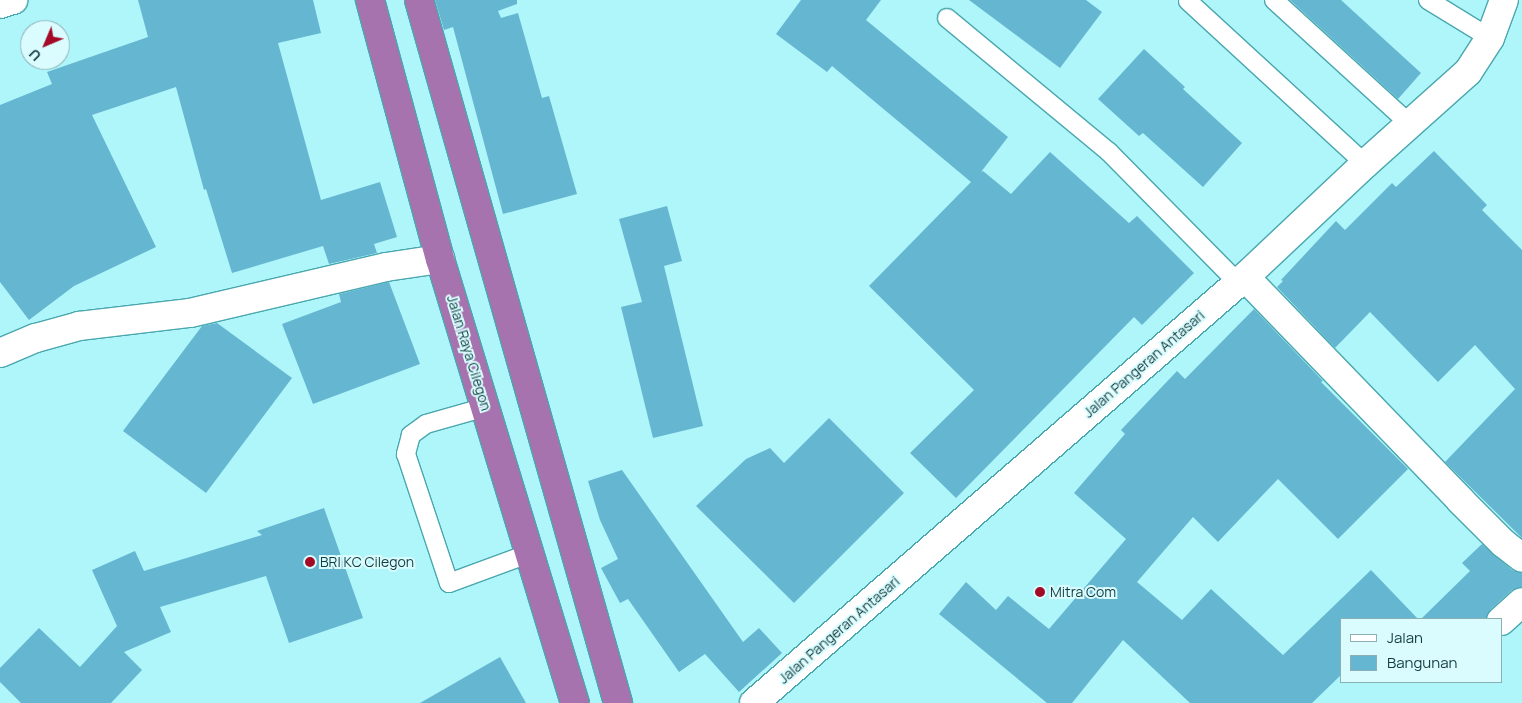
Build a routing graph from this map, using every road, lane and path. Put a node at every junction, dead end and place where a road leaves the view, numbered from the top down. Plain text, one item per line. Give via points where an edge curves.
1 (13, 0) edge
2 (370, 0) edge
3 (419, 0) edge
4 (1274, 0) edge
5 (1428, 0) edge
6 (1504, 0) edge
7 (1188, 1) edge
8 (0, 4) edge
9 (947, 18) dead end
10 (1490, 38) junction
11 (1410, 124) junction
12 (1365, 164) junction
13 (440, 259) junction
14 (1241, 280) junction
15 (0, 352) edge
16 (486, 407) junction
17 (528, 554) junction
18 (1522, 558) edge
19 (1522, 602) edge
20 (1502, 621) edge
21 (575, 703) edge
22 (618, 703) edge
23 (754, 703) edge

1 - 8 street
2 - 13 highway, Jalan Raya Cilegon
3 - 22 highway
4 - 11 lane
5 - 10 lane
6 - 10 street, Jalan Pangeran Antasari
7 - 12 lane
9 - 14 lane via 1109,152
10 - 11 street, Jalan Pangeran Antasari via 1468,72
11 - 12 street, Jalan Pangeran Antasari
12 - 14 street, Jalan Pangeran Antasari
13 - 15 street via 386,267 190,313 79,326
13 - 16 highway, Jalan Raya Cilegon
14 - 18 street via 1503,543
14 - 23 street, Jalan Pangeran Antasari
16 - 17 highway, Jalan Raya Cilegon
16 - 17 lane via 426,424 411,435 406,454 449,582
17 - 21 highway, Jalan Raya Cilegon
19 - 20 street

